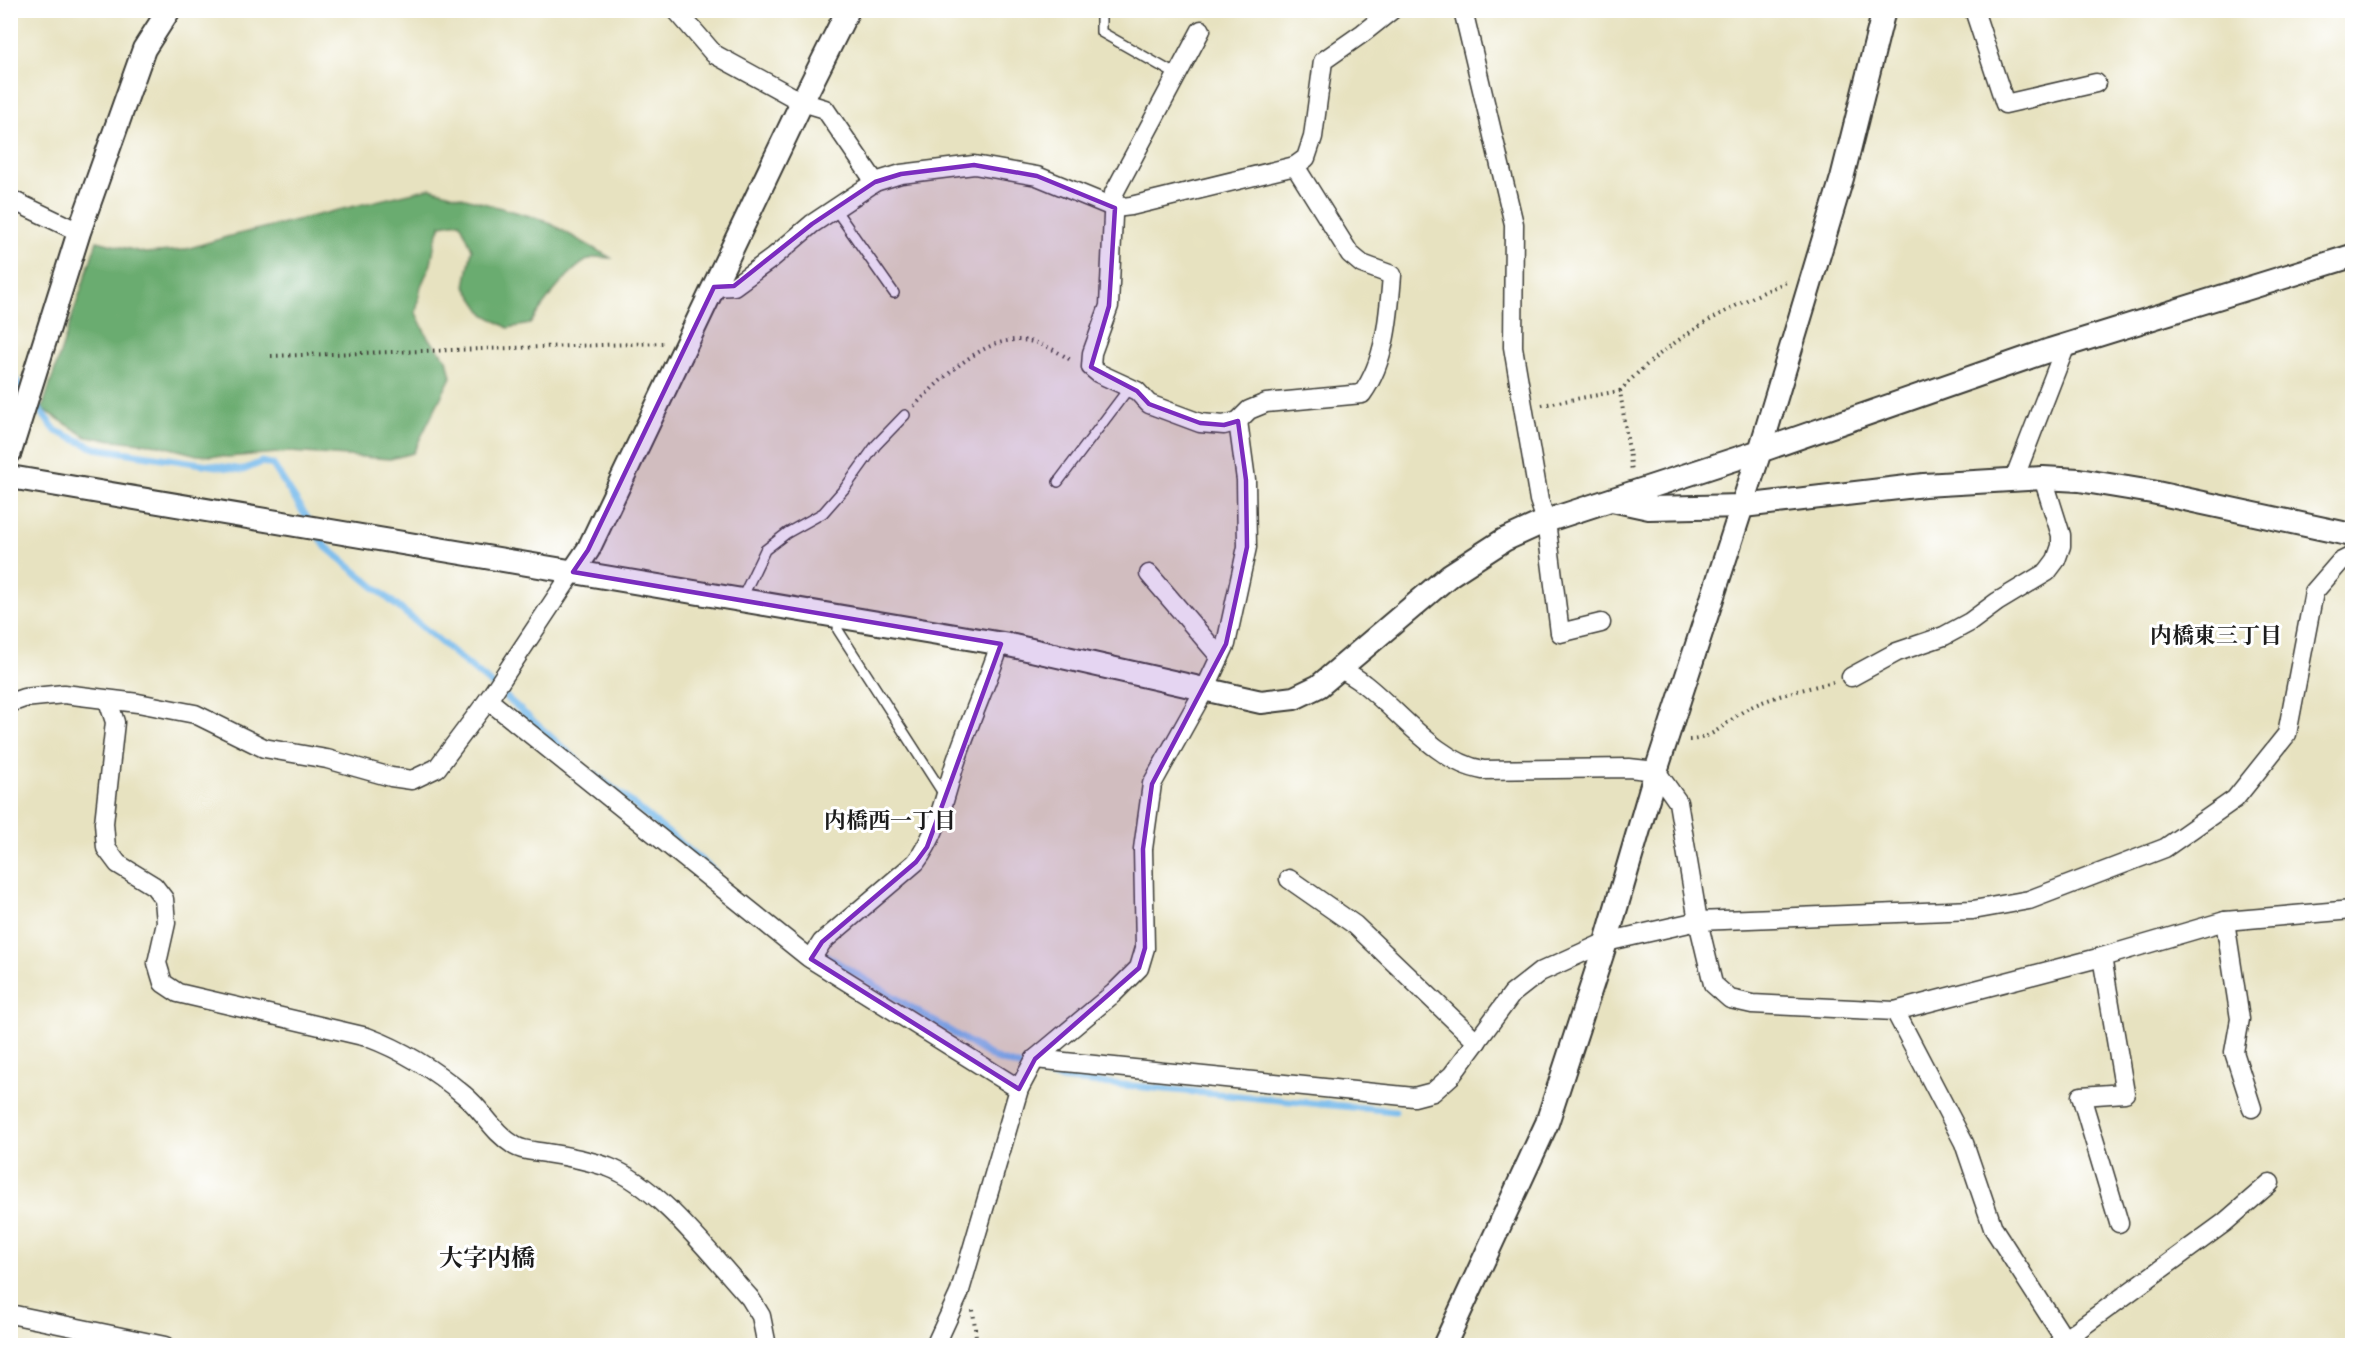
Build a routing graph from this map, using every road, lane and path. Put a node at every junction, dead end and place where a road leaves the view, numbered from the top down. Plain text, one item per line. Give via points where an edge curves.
1 (169, 10) edge
2 (676, 10) edge
3 (848, 10) edge
4 (1101, 10) edge
5 (1392, 10) edge
6 (1463, 10) edge
7 (1884, 10) edge
8 (1974, 10) edge
9 (1201, 30) dead end
10 (1177, 75) junction
11 (2097, 83) dead end
12 (802, 102) junction
13 (1294, 166) junction
14 (875, 182) junction
15 (10, 199) edge
16 (835, 208) junction
17 (1114, 208) junction
18 (80, 232) junction
19 (2352, 255) edge
20 (1811, 282) junction
21 (714, 287) junction
22 (894, 294) dead end
23 (687, 342) junction
24 (2066, 345) junction
25 (270, 356) dead end
26 (1091, 367) junction
27 (1130, 388) junction
28 (1620, 390) junction
29 (1523, 408) junction
30 (905, 416) joint
31 (1238, 421) junction
32 (1760, 451) junction
33 (10, 452) edge
34 (10, 477) edge
35 (2043, 478) junction
36 (2014, 479) junction
37 (1058, 482) dead end
38 (1637, 491) junction
39 (1611, 500) junction
40 (1743, 506) junction
41 (1546, 521) junction
42 (2352, 535) edge
43 (2352, 556) edge
44 (573, 572) junction
45 (1149, 574) dead end
46 (741, 601) junction
47 (839, 617) junction
48 (1601, 623) dead end
49 (998, 643) junction
50 (1220, 657) junction
51 (1341, 669) junction
52 (1851, 677) joint
53 (1205, 689) junction
54 (108, 700) junction
55 (488, 700) junction
56 (10, 703) edge
57 (1667, 736) junction
58 (1656, 771) junction
59 (947, 793) junction
60 (1289, 879) dead end
61 (2352, 910) edge
62 (1698, 921) junction
63 (2225, 921) junction
64 (1605, 942) junction
65 (2102, 957) junction
66 (811, 959) junction
67 (1895, 1011) junction
68 (1477, 1042) junction
69 (1035, 1059) junction
70 (1019, 1089) junction
71 (2252, 1108) dead end
72 (2271, 1183) dead end
73 (2119, 1223) dead end
74 (10, 1314) edge
75 (2061, 1343) edge
76 (165, 1346) edge
77 (767, 1346) edge
78 (934, 1346) edge
79 (1444, 1346) edge

1 - 18 street via 144,49
2 - 12 street via 714,54
3 - 12 street
4 - 10 lane via 1101,32
5 - 13 street via 1323,61 1313,137 1306,158
6 - 29 street via 1515,224 1513,347
7 - 20 street
8 - 11 street via 2005,104
9 - 10 street
10 - 17 street via 1114,193
12 - 14 street via 825,109
12 - 21 street
13 - 17 street
13 - 31 street via 1350,254 1362,264 1392,274 1384,339 1372,381 1362,394 1266,403
14 - 16 street
14 - 17 street via 902,174 974,165 1037,176
15 - 18 street
16 - 21 street via 734,286
16 - 22 lane
17 - 26 street via 1109,306 1092,353
18 - 33 street
19 - 24 street
20 - 28 path via 1780,285 1700,327 1637,372
20 - 32 street
21 - 23 street
23 - 25 path
23 - 44 street via 588,550
24 - 32 street
24 - 36 street
26 - 27 street
26 - 30 path via 1033,343 1015,340 995,345 948,373
27 - 31 street via 1149,404 1200,423 1224,425
27 - 37 lane
28 - 29 path
28 - 38 path
29 - 41 street
30 - 46 lane via 876,445 823,513 765,550
31 - 50 street via 1246,480 1247,547
32 - 38 street
32 - 40 street
34 - 44 street
35 - 36 street
35 - 42 street via 2152,492
35 - 52 street via 2061,535 2056,560 2047,572 1944,636 1897,652
36 - 40 street
38 - 39 street
39 - 40 street via 1648,508
39 - 41 street
40 - 57 street
41 - 48 street via 1560,633
41 - 51 street via 1504,540 1450,575
43 - 62 street via 2340,562 2314,592 2287,734 2235,799 2165,848 2029,900 1973,910
44 - 46 street
44 - 55 street
45 - 50 street
46 - 47 street
47 - 49 street
47 - 59 lane via 838,630 941,790
49 - 53 street
49 - 59 street
50 - 53 street
51 - 53 street via 1294,698 1261,702
51 - 58 street via 1364,683 1444,754 1468,768
52 - 57 path via 1748,709 1703,738
53 - 69 street via 1152,784 1143,849 1145,948 1139,968
54 - 55 street via 195,714 264,748 412,780 437,768
54 - 56 street via 64,694
54 - 77 street via 115,722 104,823 106,848 118,864 154,886 164,899 166,924 157,963 163,983 178,993 367,1037 390,1046 466,1096 494,1131 518,1148 584,1159 636,1180 750,1298 761,1316
55 - 66 street
57 - 58 street
58 - 62 street via 1678,802
58 - 64 street
59 - 66 street via 927,847 916,862 822,942
60 - 68 street via 1355,925
61 - 63 street
62 - 64 street
62 - 67 street via 1713,984 1730,999 1752,1004
63 - 65 street
63 - 71 street via 2240,1019 2234,1052
64 - 68 street via 1540,972 1512,994
64 - 79 street via 1547,1123
65 - 67 street
65 - 73 street via 2125,1093 2081,1096
66 - 70 street
67 - 75 street via 1964,1143 1993,1228
68 - 69 street via 1452,1075 1433,1092 1414,1097
69 - 70 street
70 - 78 street via 959,1294
72 - 75 street via 2224,1223
74 - 76 street

